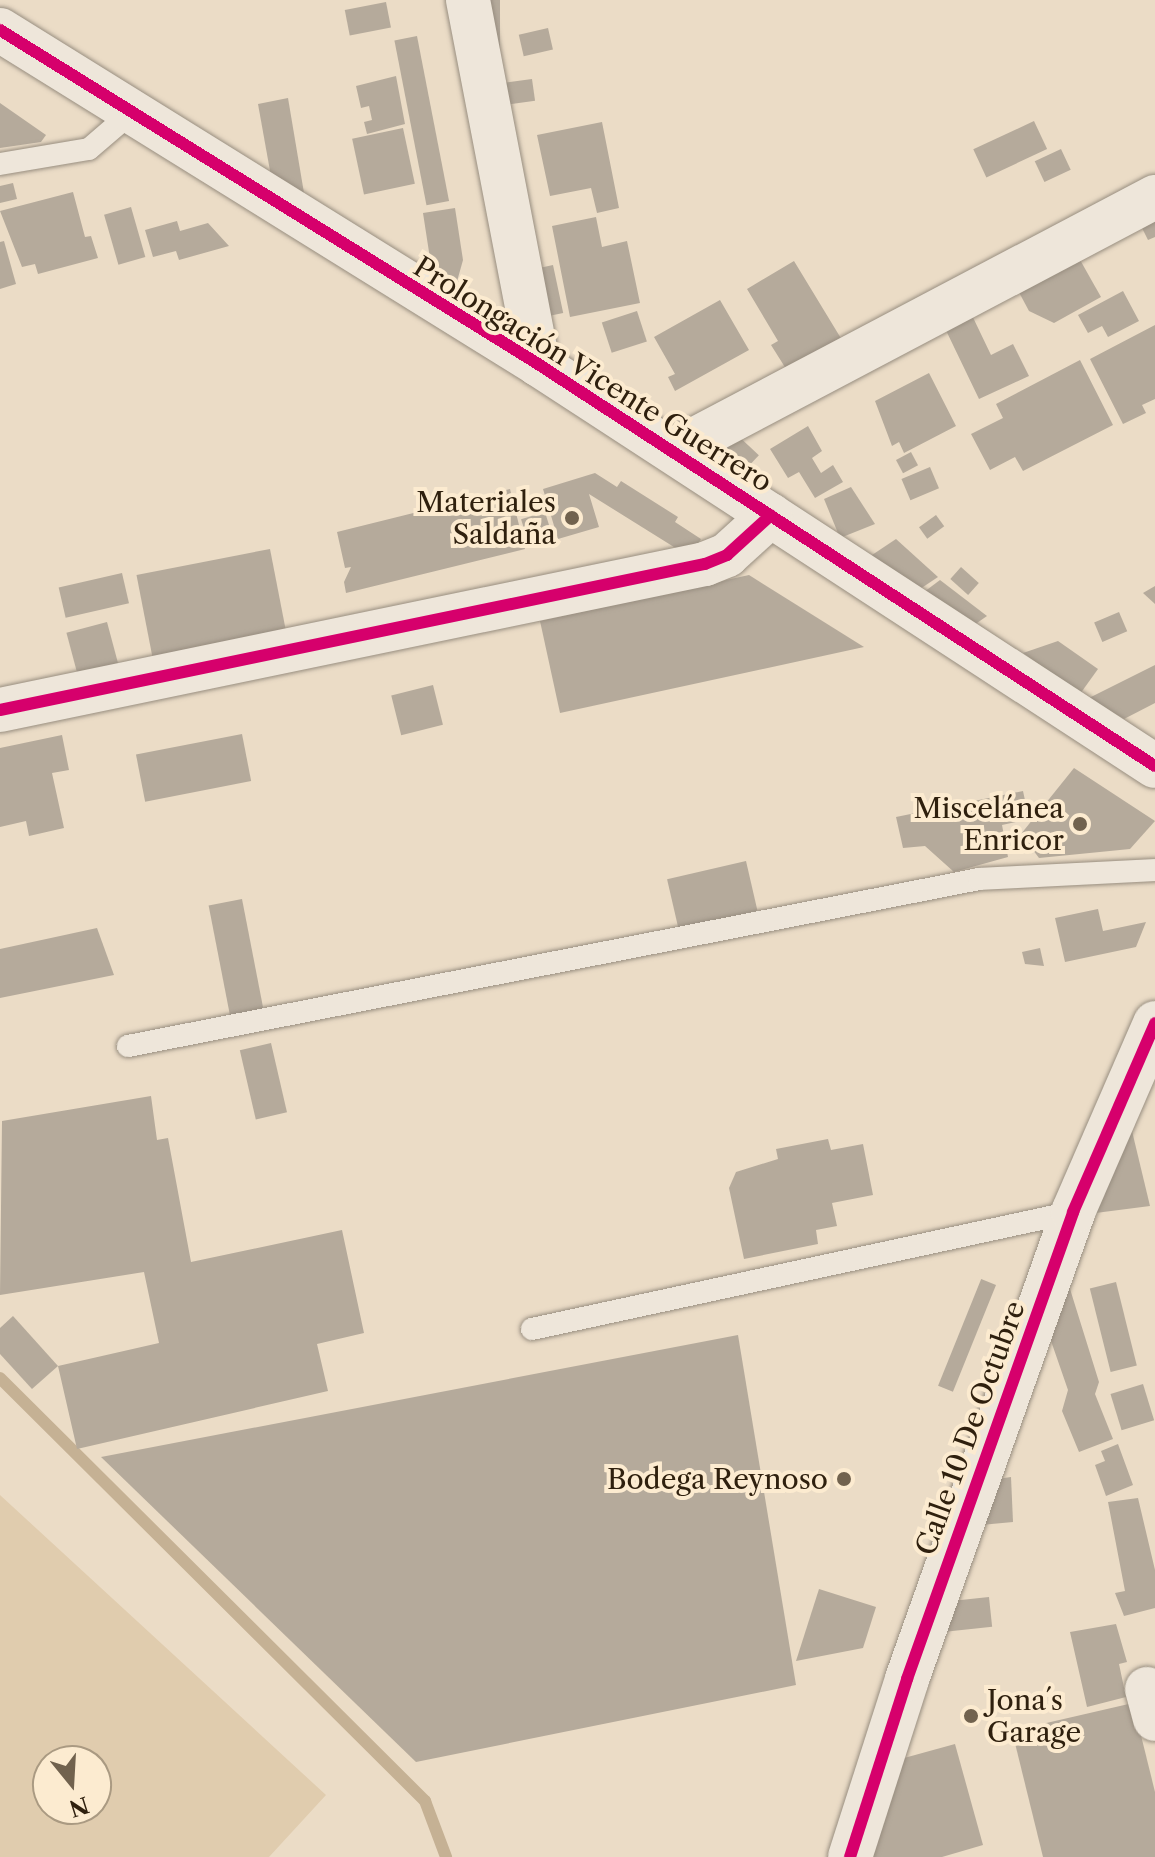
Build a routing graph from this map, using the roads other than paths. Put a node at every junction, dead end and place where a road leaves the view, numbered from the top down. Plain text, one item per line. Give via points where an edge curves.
1 (468, 0) edge
2 (0, 30) edge
3 (131, 113) junction
4 (0, 164) edge
5 (1155, 197) edge
6 (538, 364) junction
7 (673, 451) junction
8 (771, 515) junction
9 (0, 710) edge
10 (1155, 766) edge
11 (1155, 870) edge
12 (1155, 1023) edge
13 (128, 1046) dead end
14 (1073, 1212) junction
15 (532, 1329) dead end
16 (850, 1857) edge

1 - 6 street
2 - 3 street, Prolongación Vicente Guerrero
3 - 4 lane via 89,149
3 - 6 street, Prolongación Vicente Guerrero
5 - 7 street
6 - 7 street, Prolongación Vicente Guerrero
7 - 8 street, Prolongación Vicente Guerrero
8 - 9 street via 727,555 705,564
8 - 10 street, Prolongación Vicente Guerrero
11 - 13 lane via 979,879
12 - 14 street, Calle 10 De Octubre
14 - 15 lane
14 - 16 street, Calle 10 De Octubre via 907,1679

